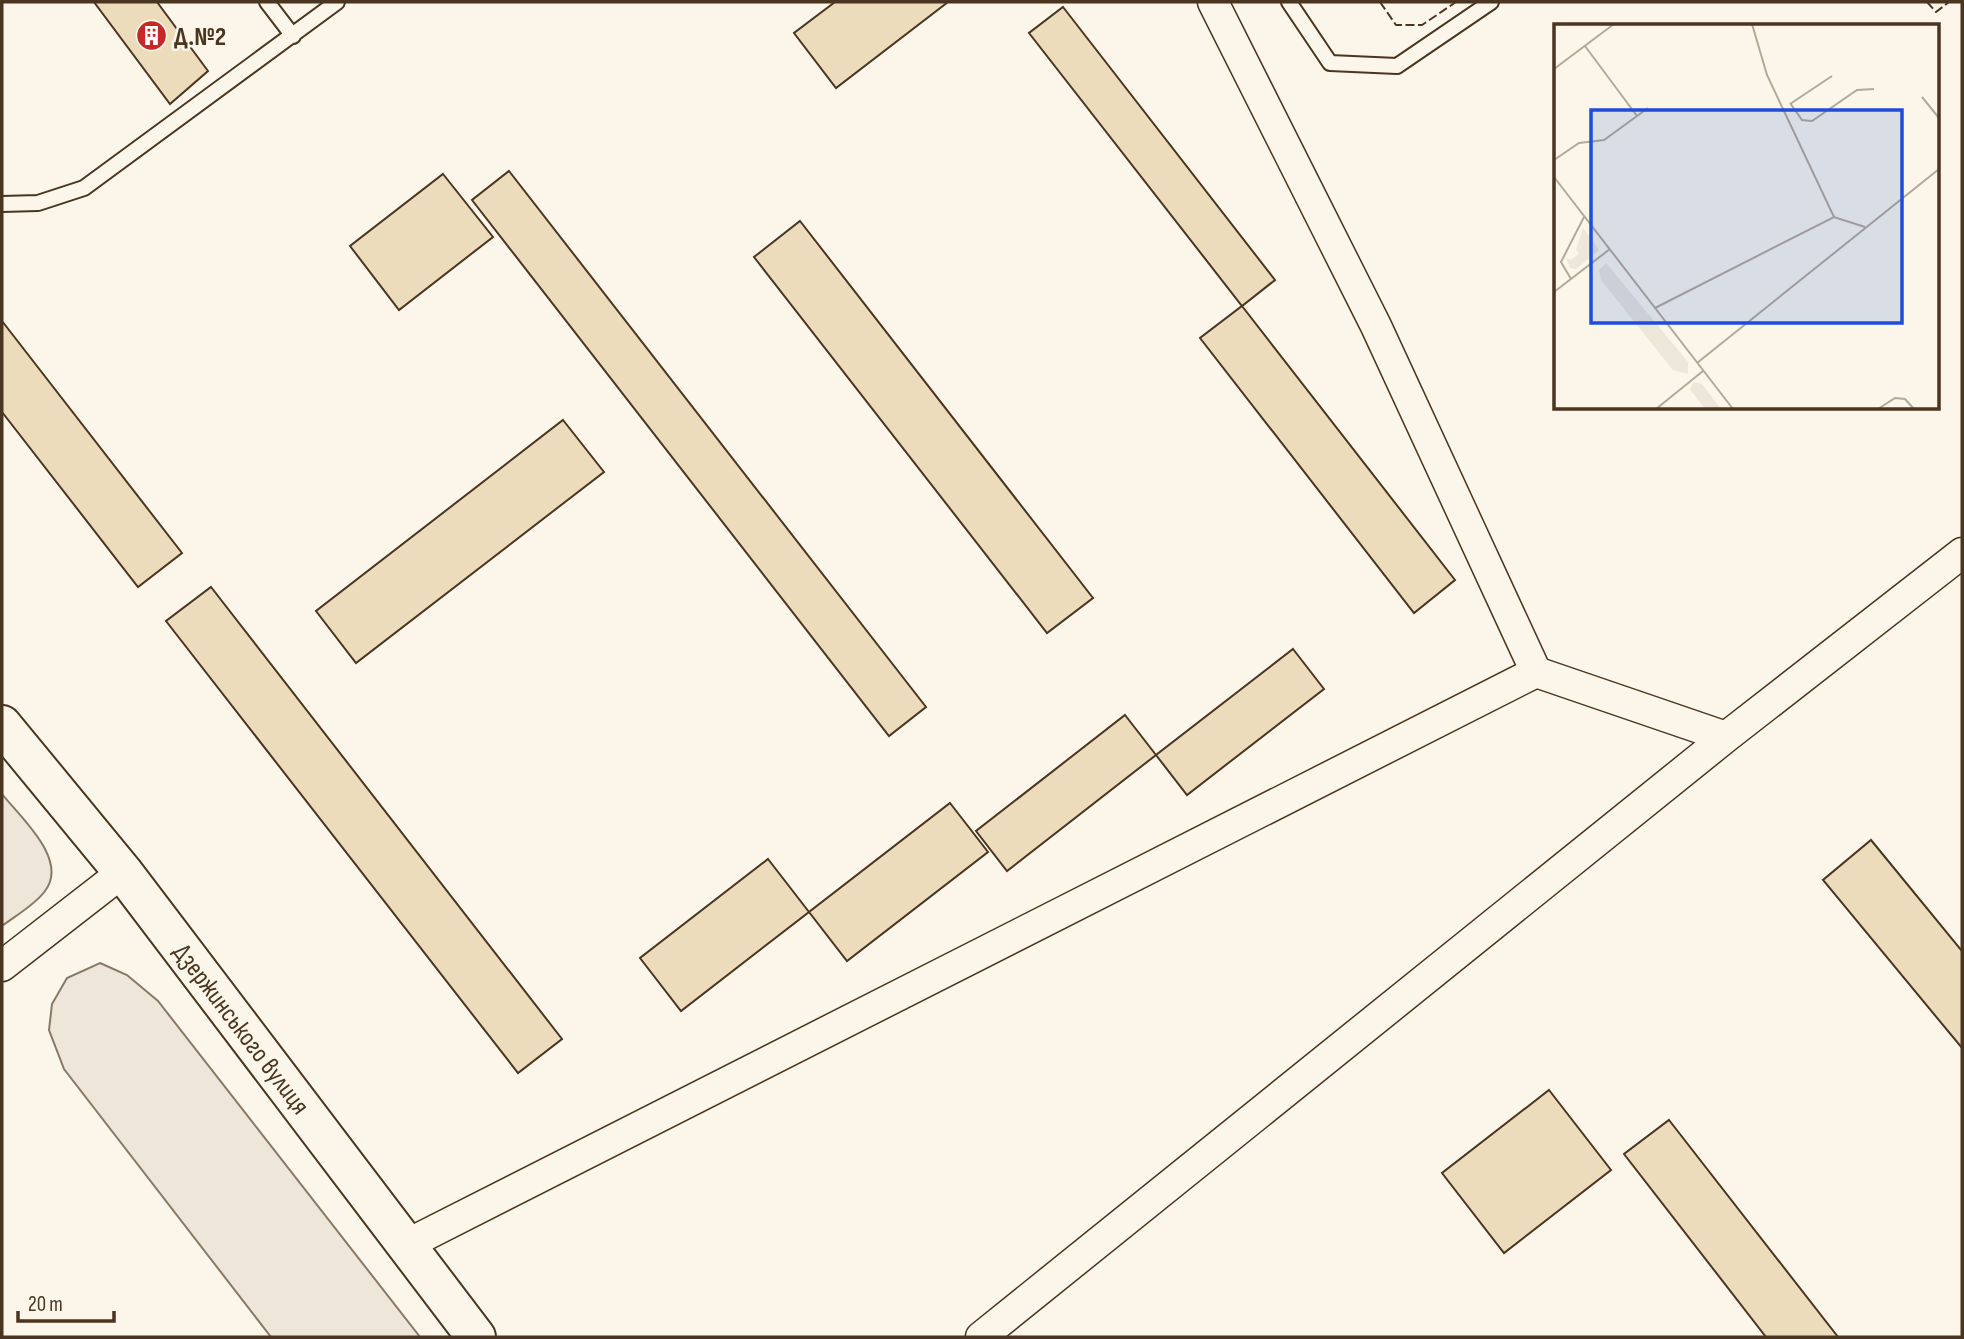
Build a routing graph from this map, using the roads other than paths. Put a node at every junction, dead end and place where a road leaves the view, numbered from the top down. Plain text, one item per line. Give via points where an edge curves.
1 (267, 2) edge
2 (337, 2) edge
3 (1213, 2) edge
4 (1289, 2) edge
5 (1492, 2) edge
6 (293, 36) junction
7 (2, 204) edge
8 (1962, 552) edge
9 (1536, 672) junction
10 (2, 725) edge
11 (1726, 737) junction
12 (123, 872) junction
13 (2, 966) edge
14 (406, 1245) junction
15 (476, 1337) edge
16 (981, 1337) edge

1 - 6 lane
2 - 6 lane
3 - 9 street via 1376,326
4 - 5 lane via 1330,63 1397,66
6 - 7 lane via 84,188 38,203
8 - 11 street
9 - 11 street
9 - 14 street
10 - 12 main road, Дзержинського вулиця
11 - 16 street
12 - 13 street
12 - 14 main road, Дзержинського вулиця
14 - 15 main road, Дзержинського вулиця

